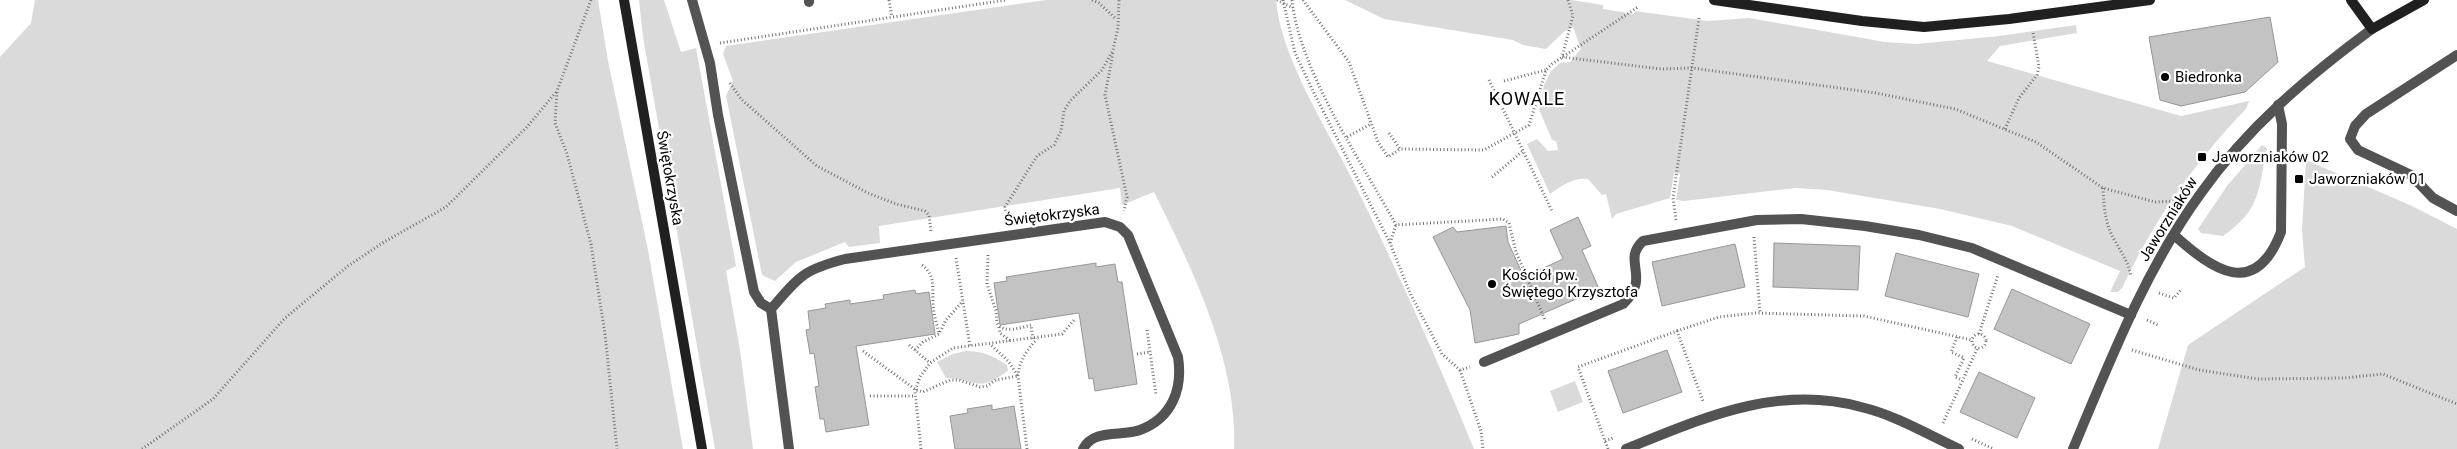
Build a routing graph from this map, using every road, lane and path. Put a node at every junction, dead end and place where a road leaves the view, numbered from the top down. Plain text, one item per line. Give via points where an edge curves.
1 (591, 0) edge
2 (624, 0) edge
3 (692, 0) edge
4 (889, 0) edge
5 (1006, 0) edge
6 (1092, 0) edge
7 (1119, 0) edge
8 (1277, 0) edge
9 (1292, 0) edge
10 (1303, 0) edge
11 (1568, 0) edge
12 (1714, 0) edge
13 (2150, 0) edge
14 (2351, 0) edge
15 (2424, 0) edge
16 (1283, 2) edge
17 (1638, 7) dead end
18 (1293, 8) junction
19 (892, 18) junction
20 (1699, 18) dead end
21 (1117, 20) junction
22 (2032, 28) dead end
23 (2372, 28) junction
24 (704, 44) junction
25 (1114, 50) junction
26 (2457, 55) edge
27 (1562, 57) junction
28 (710, 63) junction
29 (1692, 68) junction
30 (1546, 70) junction
31 (1489, 80) dead end
32 (1504, 81) dead end
33 (557, 91) junction
34 (2278, 106) junction
35 (1371, 124) junction
36 (2005, 129) junction
37 (1514, 133) junction
38 (1389, 134) dead end
39 (1347, 137) junction
40 (1400, 149) junction
41 (1523, 150) junction
42 (1492, 177) dead end
43 (2103, 188) junction
44 (2176, 201) dead end
45 (2457, 211) edge
46 (1552, 212) dead end
47 (1396, 225) junction
48 (1120, 228) junction
49 (1678, 233) junction
50 (2174, 235) junction
51 (1011, 236) junction
52 (1754, 241) dead end
53 (1390, 242) junction
54 (954, 245) junction
55 (933, 248) junction
56 (916, 250) junction
57 (992, 250) dead end
58 (2004, 261) junction
59 (2131, 277) dead end
60 (2181, 290) dead end
61 (2158, 293) dead end
62 (963, 301) junction
63 (771, 310) junction
64 (1760, 313) junction
65 (2131, 315) junction
66 (1075, 319) dead end
67 (2147, 320) dead end
68 (1147, 324) dead end
69 (2158, 325) dead end
70 (999, 327) junction
71 (1677, 331) junction
72 (939, 334) junction
73 (1551, 334) junction
74 (1979, 334) junction
75 (1957, 337) junction
76 (1036, 339) junction
77 (1972, 340) junction
78 (1012, 342) junction
79 (990, 344) junction
80 (909, 345) dead end
81 (2117, 345) junction
82 (970, 346) junction
83 (1977, 349) junction
84 (915, 350) junction
85 (863, 351) dead end
86 (1150, 352) junction
87 (1138, 354) dead end
88 (1484, 362) joint
89 (930, 363) junction
90 (1460, 370) junction
91 (1018, 376) junction
92 (1962, 380) junction
93 (916, 390) junction
94 (870, 396) dead end
95 (915, 396) junction
96 (1156, 399) dead end
97 (2457, 404) edge
98 (1708, 416) junction
99 (1944, 420) dead end
100 (142, 449) edge
101 (617, 449) edge
102 (702, 449) edge
103 (789, 449) edge
104 (921, 449) edge
105 (1027, 449) edge
106 (1083, 449) edge
107 (1483, 449) edge
108 (1608, 449) edge
109 (1626, 449) edge
110 (1959, 449) edge
111 (2073, 449) edge

1 - 33 path
2 - 102 street, Świętokrzyska
3 - 24 street
4 - 19 path
5 - 19 path
6 - 21 path
7 - 21 path
8 - 16 path
9 - 18 path
10 - 35 path via 1349,62
11 - 27 path via 1573,16
12 - 13 street via 1924,27
14 - 23 street
15 - 23 street
16 - 18 path
16 - 53 path via 1295,53
17 - 27 path
18 - 39 path via 1315,74
19 - 24 path
20 - 29 path
21 - 25 path
22 - 36 path via 2039,67 2037,75 2019,98
23 - 34 street, Jaworzniaków via 2318,69
24 - 28 street
25 - 48 path via 1106,95 1127,197
25 - 51 path via 1102,70 1070,101 1054,145 1037,156 1004,207
26 - 45 street via 2366,114 2354,126 2350,139 2358,150 2411,174 2433,198
27 - 29 path via 1661,69
27 - 30 path
28 - 55 path via 724,75 741,99 817,166 868,193 925,211 929,215
28 - 63 street via 754,292
29 - 36 path via 1876,93 1955,109
29 - 49 path via 1673,198
30 - 32 path
30 - 37 path via 1528,125
31 - 37 path
33 - 100 path via 526,128 446,207 348,266 285,318 213,399
33 - 101 path via 555,123 567,154 591,244 605,334
34 - 50 street, Jaworzniaków via 2218,170
34 - 50 street via 2282,132 2280,232 2275,247 2263,263 2248,272 2228,273 2207,264
35 - 39 path
35 - 40 path via 1388,157
36 - 43 path via 2036,142
37 - 40 path via 1484,150
37 - 41 path
38 - 40 path
39 - 47 path
41 - 42 path
41 - 46 path
43 - 44 path via 2155,202
43 - 59 path via 2104,214 2114,240 2128,260
47 - 53 path
47 - 73 path via 1497,219 1509,223 1516,252
48 - 51 street, Świętokrzyska via 1105,222
48 - 106 street, Świętokrzyska via 1128,234 1135,249 1178,357 1181,374 1167,412 1157,421 1139,430 1094,437
49 - 58 street via 1757,220 1801,219 1919,235 1972,248
49 - 73 street via 1650,238 1638,245 1634,259 1637,285 1623,304
50 - 65 street, Jaworzniaków
51 - 54 street, Świętokrzyska
52 - 64 path
53 - 90 path via 1411,295 1442,354
54 - 55 street, Świętokrzyska
54 - 62 path
55 - 56 street, Świętokrzyska
56 - 63 street, Świętokrzyska via 845,259 818,266 801,275
56 - 72 path via 918,261 930,273 933,282
57 - 70 path via 988,255 987,284
58 - 65 street
58 - 74 path
60 - 61 path via 2174,298
62 - 72 path via 946,320
62 - 82 path
63 - 103 street
64 - 71 path via 1719,317
64 - 75 path via 1864,316
65 - 81 street, Jaworzniaków
66 - 76 path via 1062,334
67 - 69 path
68 - 86 path
70 - 76 path via 1013,330 1031,325
70 - 78 path via 1000,333
71 - 98 path
71 - 108 path via 1578,367
72 - 84 path
73 - 88 street
74 - 77 path
74 - 83 path via 1987,341
75 - 77 path
75 - 92 path via 1951,352 1964,358 1955,377
76 - 78 path
76 - 91 path via 1019,366
77 - 83 path
78 - 79 path
79 - 82 path
79 - 91 path
80 - 84 path
81 - 97 path via 2199,370 2258,379 2383,374
81 - 111 street, Jaworzniaków
82 - 89 path via 953,348
83 - 92 path
84 - 89 path
85 - 93 path
86 - 87 path
86 - 96 path
88 - 90 path
89 - 93 path
90 - 107 path via 1481,431
91 - 93 path via 980,387 950,380 930,391
91 - 105 path
92 - 99 path
93 - 95 path
94 - 95 path
95 - 104 path
98 - 109 street
98 - 110 street via 1779,399 1814,398 1862,407

